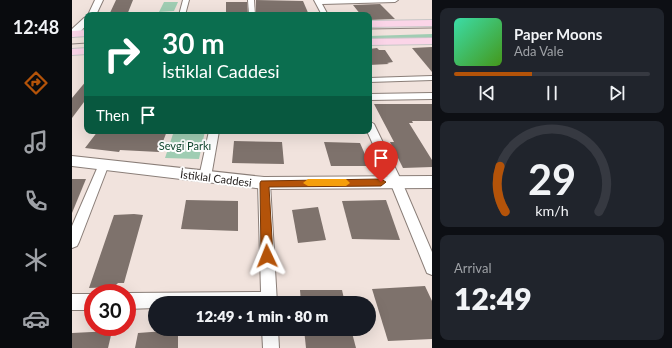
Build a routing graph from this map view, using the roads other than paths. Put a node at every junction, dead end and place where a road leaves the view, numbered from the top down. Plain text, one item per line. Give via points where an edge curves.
1 (99, 0) edge
2 (186, 0) edge
3 (251, 0) edge
4 (395, 0) edge
5 (318, 1) edge
6 (93, 12) edge
7 (183, 12) edge
8 (252, 12) edge
9 (324, 12) edge
10 (84, 23) edge
11 (432, 23) edge
12 (372, 24) edge
13 (84, 33) edge
14 (72, 34) edge
15 (432, 41) edge
16 (372, 42) edge
17 (84, 51) edge
18 (72, 52) edge
19 (432, 78) edge
20 (372, 80) edge
21 (432, 96) edge
22 (372, 97) edge
23 (372, 130) edge
24 (213, 134) edge
25 (72, 161) edge
26 (104, 164) junction
27 (205, 176) junction
28 (396, 182) junction
29 (432, 182) edge
30 (264, 183) junction
31 (72, 242) edge
32 (432, 268) edge
33 (269, 296) edge
34 (136, 301) edge
35 (148, 301) edge
36 (72, 302) edge
37 (84, 302) edge
38 (270, 336) edge
39 (271, 348) edge

1 - 6 street
2 - 7 street
3 - 8 street
4 - 5 street
5 - 9 street
10 - 14 street
11 - 12 main road
13 - 14 main road
15 - 16 main road
17 - 18 main road
19 - 20 street
21 - 22 street
23 - 28 street
24 - 27 street
25 - 26 street, İstiklal Caddesi
26 - 27 street, İstiklal Caddesi
26 - 31 street
27 - 30 street, İstiklal Caddesi
28 - 29 street, İstiklal Caddesi
28 - 30 street, İstiklal Caddesi
28 - 32 street
30 - 33 street
34 - 35 street
36 - 37 street
38 - 39 street

